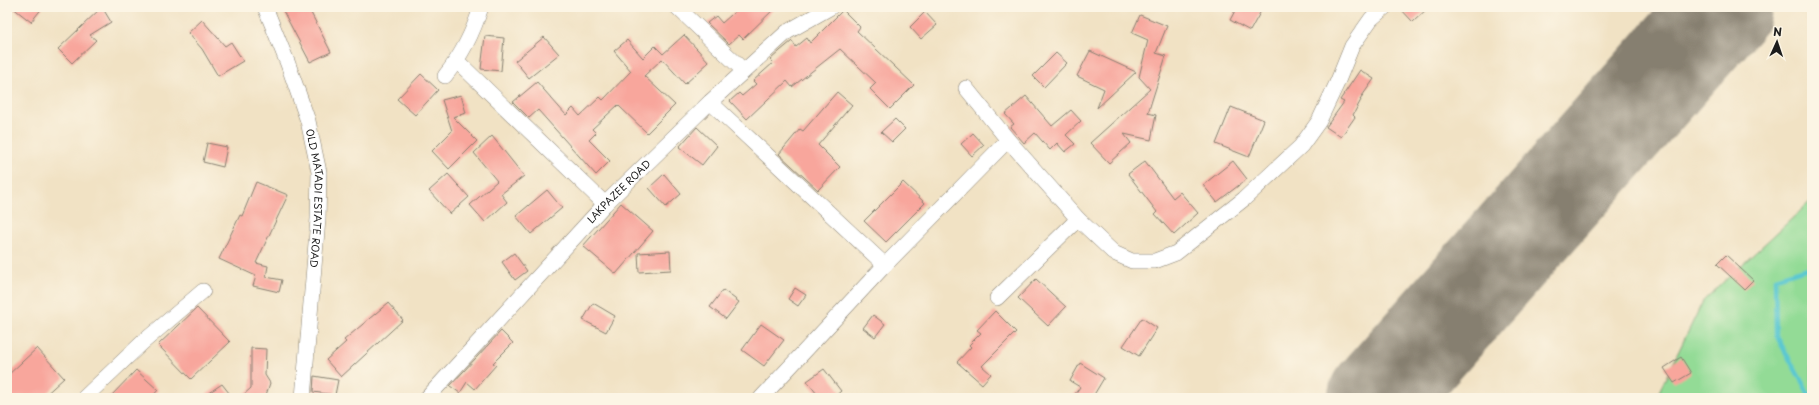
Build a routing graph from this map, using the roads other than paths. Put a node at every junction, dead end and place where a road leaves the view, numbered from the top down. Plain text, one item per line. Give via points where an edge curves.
1 (265, 7) edge
2 (480, 7) edge
3 (678, 7) edge
4 (831, 7) edge
5 (1385, 7) edge
6 (457, 61) junction
7 (744, 71) junction
8 (445, 76) dead end
9 (966, 88) dead end
10 (710, 102) junction
11 (1008, 140) junction
12 (604, 204) junction
13 (1078, 219) junction
14 (885, 265) junction
15 (203, 291) dead end
16 (997, 298) dead end
17 (436, 395) edge
18 (84, 398) edge
19 (303, 398) edge
20 (761, 398) edge

1 - 19 street, OLD MATADI ESTATE ROAD via 308,121 319,172 318,219
2 - 6 street via 474,30
3 - 7 street
4 - 7 street, LAKPAZEE ROAD via 787,32
5 - 13 street via 1371,19 1352,46 1338,83 1319,121 1301,146 1244,198 1176,253 1156,261 1132,261 1114,253
6 - 8 street
6 - 12 street
7 - 10 street, LAKPAZEE ROAD
9 - 11 street
10 - 12 street, LAKPAZEE ROAD
10 - 14 street
11 - 13 street
11 - 14 street
12 - 17 street, LAKPAZEE ROAD
13 - 16 street
14 - 20 street
15 - 18 street via 142,343

